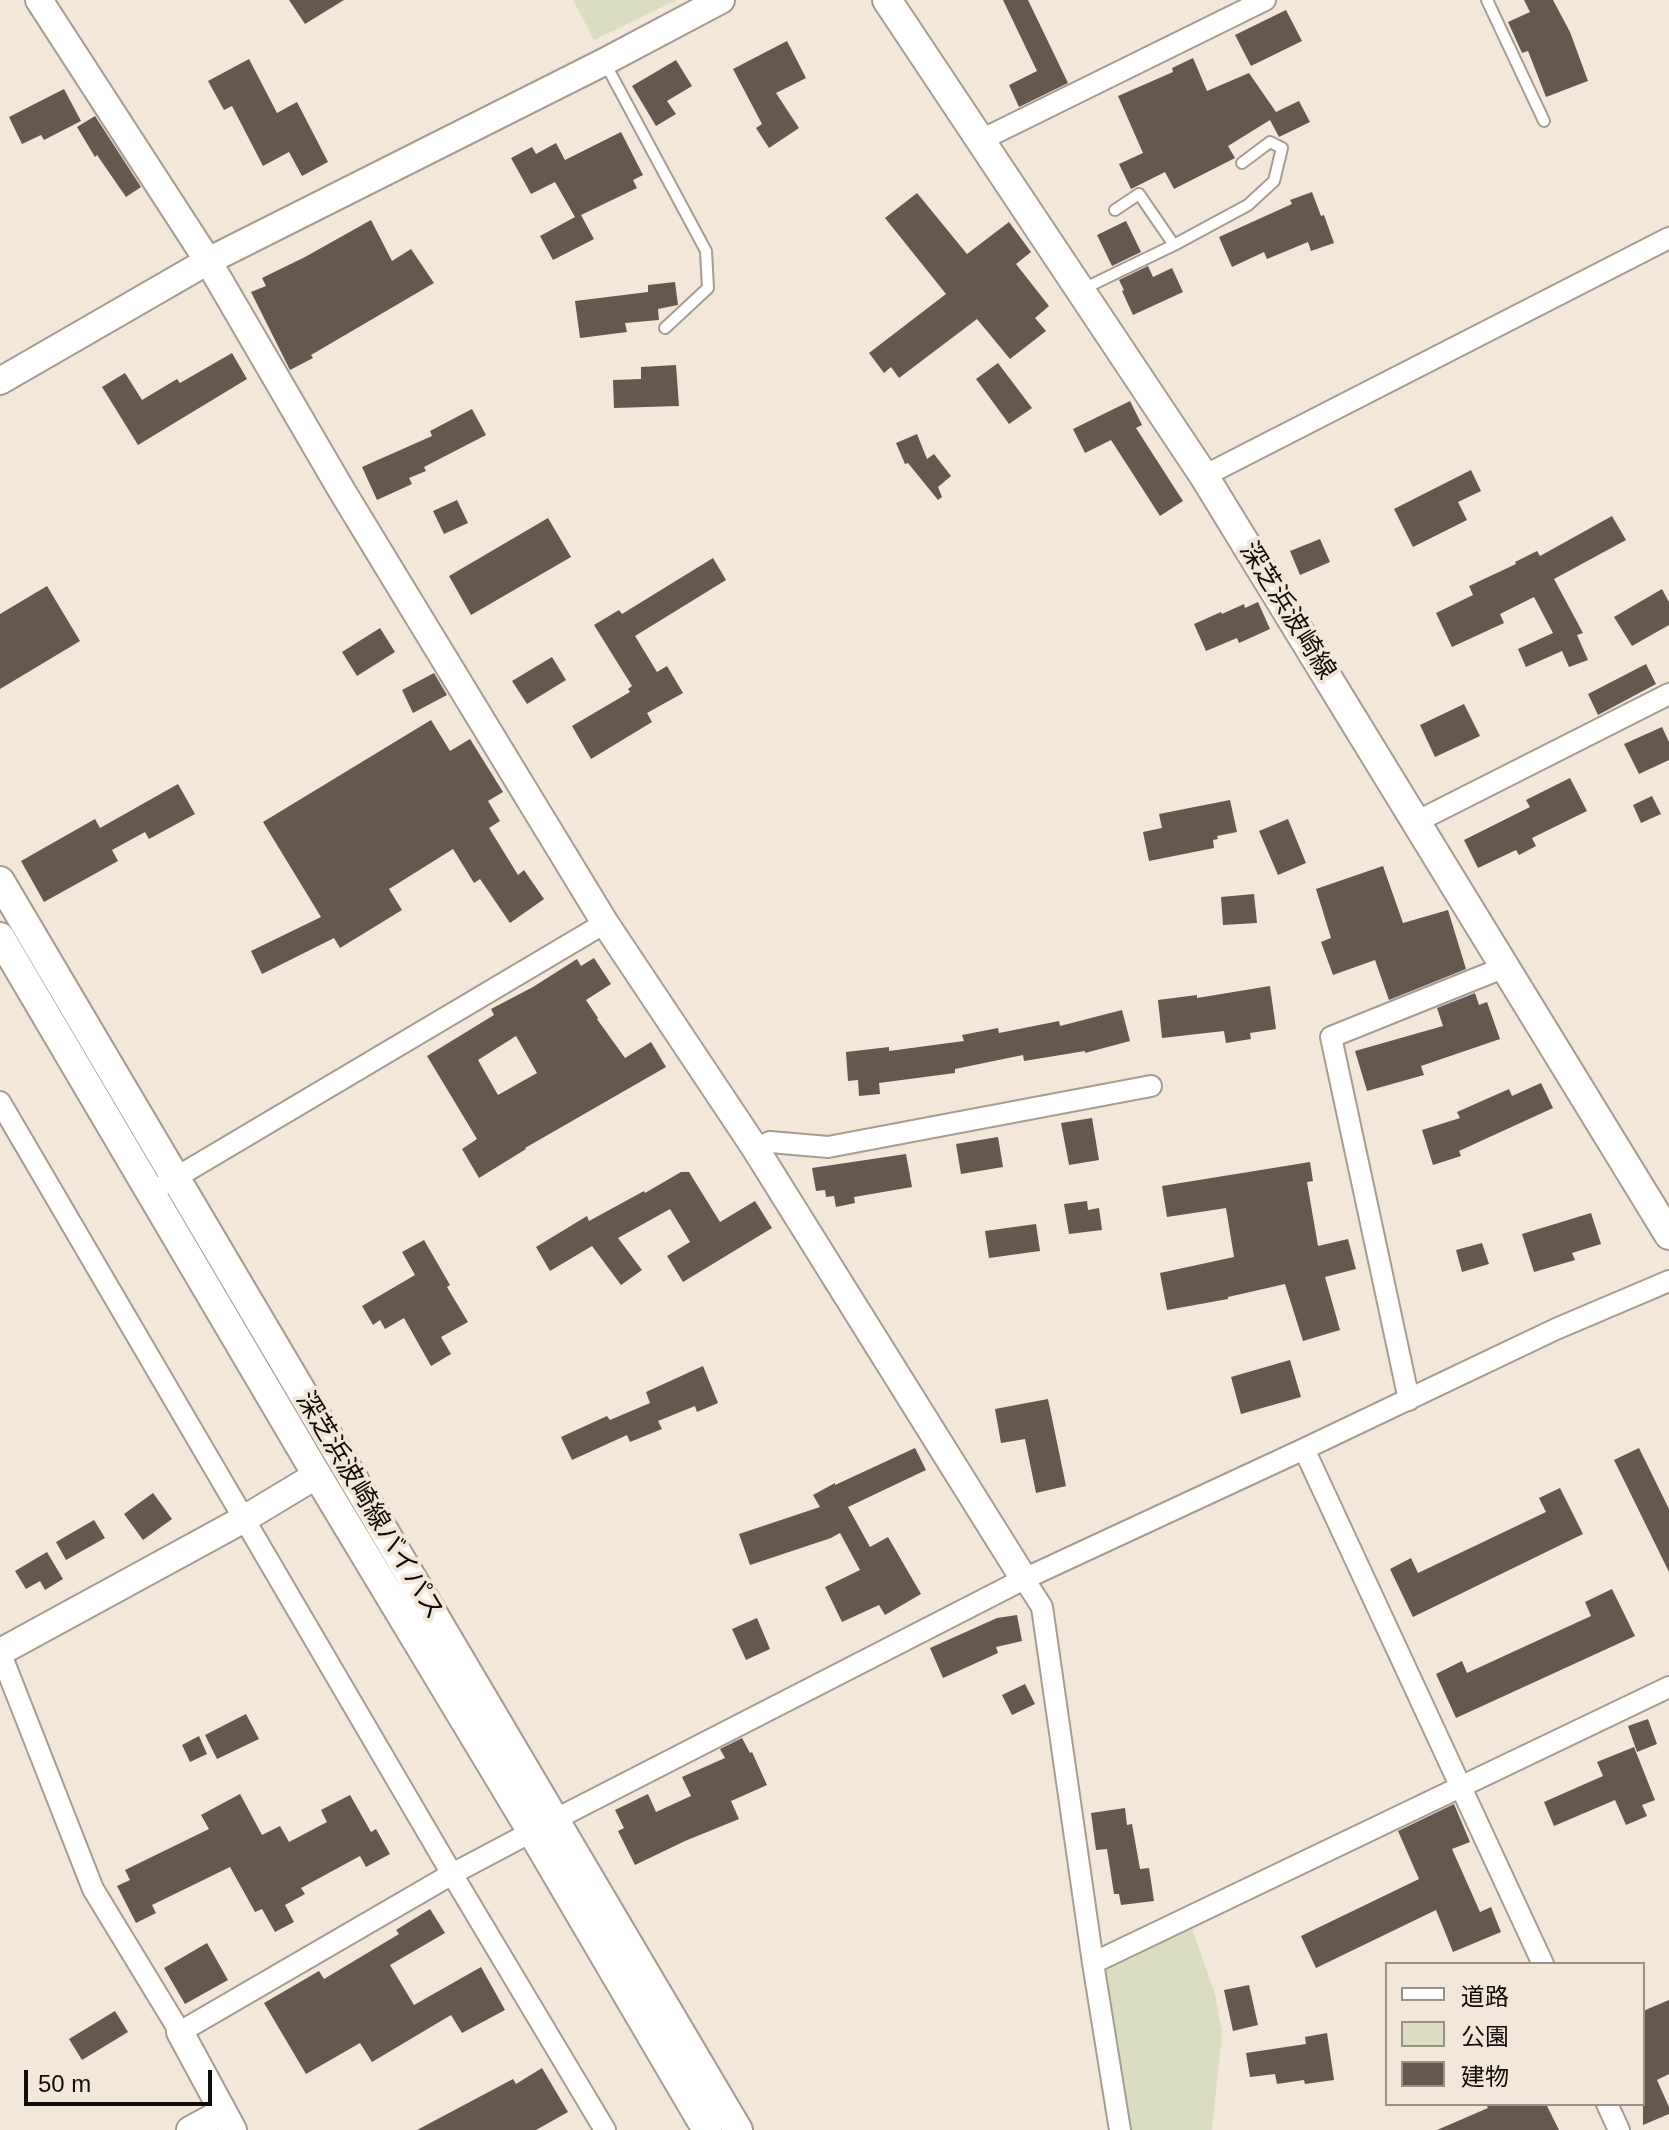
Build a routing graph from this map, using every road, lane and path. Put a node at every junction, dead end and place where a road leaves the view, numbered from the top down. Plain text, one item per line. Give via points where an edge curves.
1 (39, 0) edge
2 (721, 0) edge
3 (887, 0) edge
4 (1265, 0) edge
5 (1487, 0) edge
6 (604, 62) junction
7 (1544, 121) dead end
8 (981, 140) junction
9 (1242, 163) dead end
10 (1115, 210) dead end
11 (1669, 238) edge
12 (1174, 245) junction
13 (208, 261) junction
14 (1081, 290) junction
15 (665, 328) dead end
16 (0, 381) edge
17 (1204, 476) junction
18 (1669, 694) edge
19 (1416, 822) junction
20 (0, 881) edge
21 (605, 923) junction
22 (0, 937) edge
23 (1505, 967) junction
24 (1151, 1086) dead end
25 (0, 1102) edge
26 (755, 1148) junction
27 (176, 1178) junction
28 (150, 1192) junction
29 (1669, 1235) edge
30 (1669, 1281) edge
31 (1409, 1400) junction
32 (1304, 1449) junction
33 (317, 1475) junction
34 (244, 1519) junction
35 (1024, 1579) junction
36 (0, 1652) edge
37 (1669, 1687) edge
38 (1461, 1785) junction
39 (543, 1826) junction
40 (452, 1874) junction
41 (1542, 1962) edge
42 (1093, 1963) junction
43 (180, 2032) junction
44 (1608, 2106) edge
45 (228, 2121) edge
46 (190, 2130) edge
47 (605, 2130) edge
48 (707, 2130) edge
49 (738, 2130) edge
50 (1120, 2130) edge
51 (1619, 2130) edge

1 - 13 street
2 - 6 street
3 - 8 main road, 深芝浜波崎線
4 - 8 street
5 - 7 lane
6 - 13 street
6 - 15 lane via 706,251 708,288
8 - 14 main road, 深芝浜波崎線
9 - 12 lane via 1270,142 1282,148 1274,181 1248,205
10 - 12 lane via 1139,194
11 - 17 street
12 - 14 lane
13 - 16 street
13 - 21 street
14 - 17 main road, 深芝浜波崎線
17 - 19 main road, 深芝浜波崎線
18 - 19 street
19 - 23 main road, 深芝浜波崎線
20 - 27 main road, 深芝浜波崎線バイパス
21 - 26 street
21 - 27 street
22 - 28 main road, 深芝浜波崎線バイパス
23 - 29 main road, 深芝浜波崎線
23 - 31 street via 1331,1037
24 - 26 street via 828,1147 770,1142
25 - 34 street
26 - 35 street
27 - 28 street
27 - 39 main road, 深芝浜波崎線バイパス
28 - 33 main road, 深芝浜波崎線バイパス
30 - 31 street
31 - 32 street
32 - 35 street
32 - 38 street
33 - 34 street
33 - 39 main road, 深芝浜波崎線バイパス
34 - 36 street
34 - 40 street
35 - 39 street
35 - 42 street via 1042,1607
36 - 43 street via 93,1889
37 - 38 street
38 - 41 street
38 - 42 street
39 - 40 street
39 - 48 main road, 深芝浜波崎線バイパス
39 - 49 main road, 深芝浜波崎線バイパス
40 - 43 street
40 - 47 street
42 - 50 street
43 - 45 street
44 - 51 street
45 - 46 street

